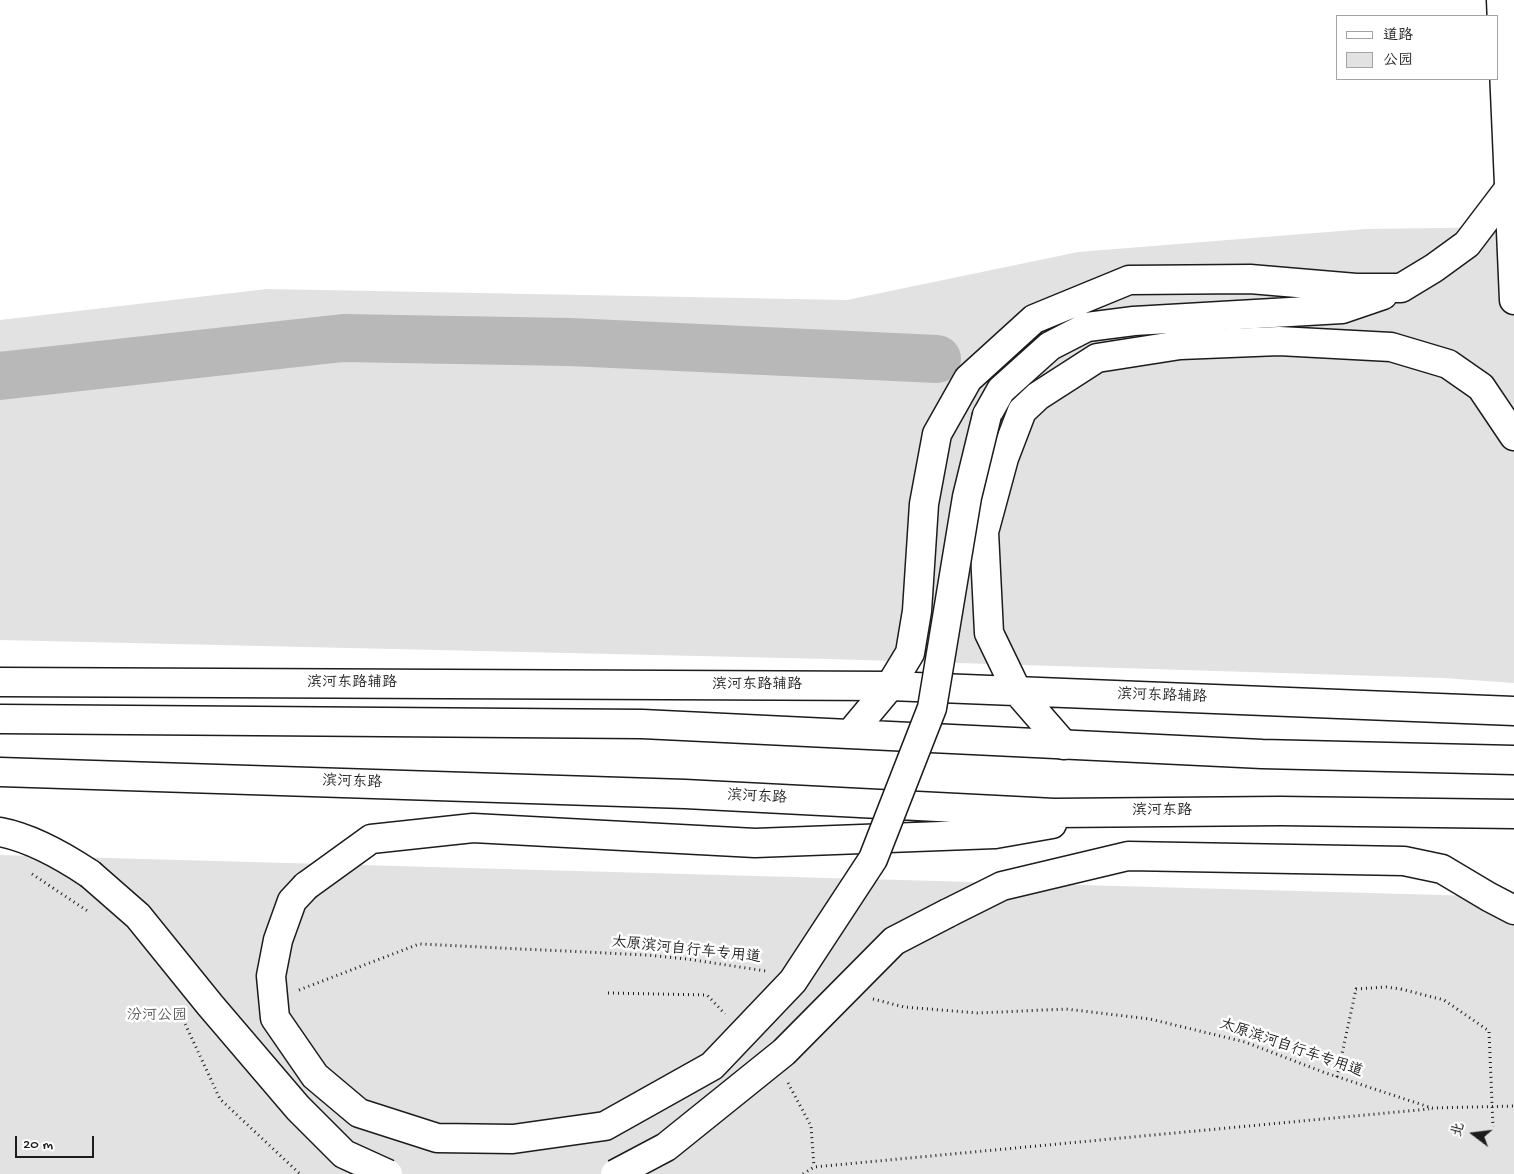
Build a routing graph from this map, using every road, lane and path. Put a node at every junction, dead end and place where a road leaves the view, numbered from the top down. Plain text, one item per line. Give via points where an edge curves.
1 (1501, 0) edge
2 (1508, 190) junction
3 (1401, 288) junction
4 (1514, 300) edge
5 (1514, 436) edge
6 (0, 682) edge
7 (890, 686) junction
8 (1017, 691) junction
9 (1514, 711) edge
10 (0, 719) edge
11 (850, 734) junction
12 (1064, 744) junction
13 (1514, 760) edge
14 (0, 772) edge
15 (1118, 812) junction
16 (1514, 814) edge
17 (0, 832) edge
18 (27, 870) dead end
19 (1514, 910) edge
20 (91, 913) dead end
21 (774, 973) dead end
22 (292, 993) dead end
23 (867, 998) dead end
24 (176, 1008) dead end
25 (190, 1014) dead end
26 (181, 1015) junction
27 (1337, 1077) junction
28 (1514, 1106) edge
29 (1432, 1108) junction
30 (1493, 1127) dead end
31 (300, 1174) edge
32 (388, 1174) edge
33 (615, 1174) edge
34 (804, 1174) edge

1 - 2 main road
2 - 3 main road via 1467,244
2 - 4 main road
3 - 7 main road via 1356,288 1250,279 1129,280 1034,319 968,379 937,434 924,504 917,611 910,653
3 - 15 main road, bridge via 1342,309 1134,321 1087,327 1050,346 1002,390 987,415 967,496 932,708 873,859 793,981 712,1066 606,1126 513,1139 437,1138 359,1113 315,1076 275,1018 272,976 278,940 292,901 306,886 371,839 474,828 756,843 995,834
5 - 8 main road via 1481,388 1448,364 1391,348 1279,341 1180,345 1097,358 1038,396 1022,411 1004,458 984,532 989,633
6 - 7 main road, 滨河东路辅路
7 - 8 main road, 滨河东路辅路
7 - 11 main road
8 - 9 main road, 滨河东路辅路
8 - 12 main road
10 - 11 main road via 642,724
11 - 12 main road
12 - 13 main road via 1262,754
14 - 15 main road, 滨河东路 via 685,794 1054,813
15 - 16 main road, 滨河东路
17 - 32 main road, bridge via 13,834 66,858 90,874 138,916 298,1108 344,1154
18 - 20 path
19 - 33 main road, bridge via 1442,869 1404,860 1128,856 1002,886 894,941 784,1052 666,1147
21 - 22 path, 太原滨河自行车专用道 via 647,955 420,944
23 - 27 path, 太原滨河自行车专用道 via 935,1010 978,1013 1066,1009 1150,1019 1244,1042
24 - 26 path
25 - 26 path
26 - 31 path via 220,1099
27 - 29 path, 太原滨河自行车专用道
27 - 30 path, bridge via 1356,989 1386,987 1444,1000 1489,1031
28 - 29 path, 太原滨河自行车专用道
29 - 34 path via 814,1167

